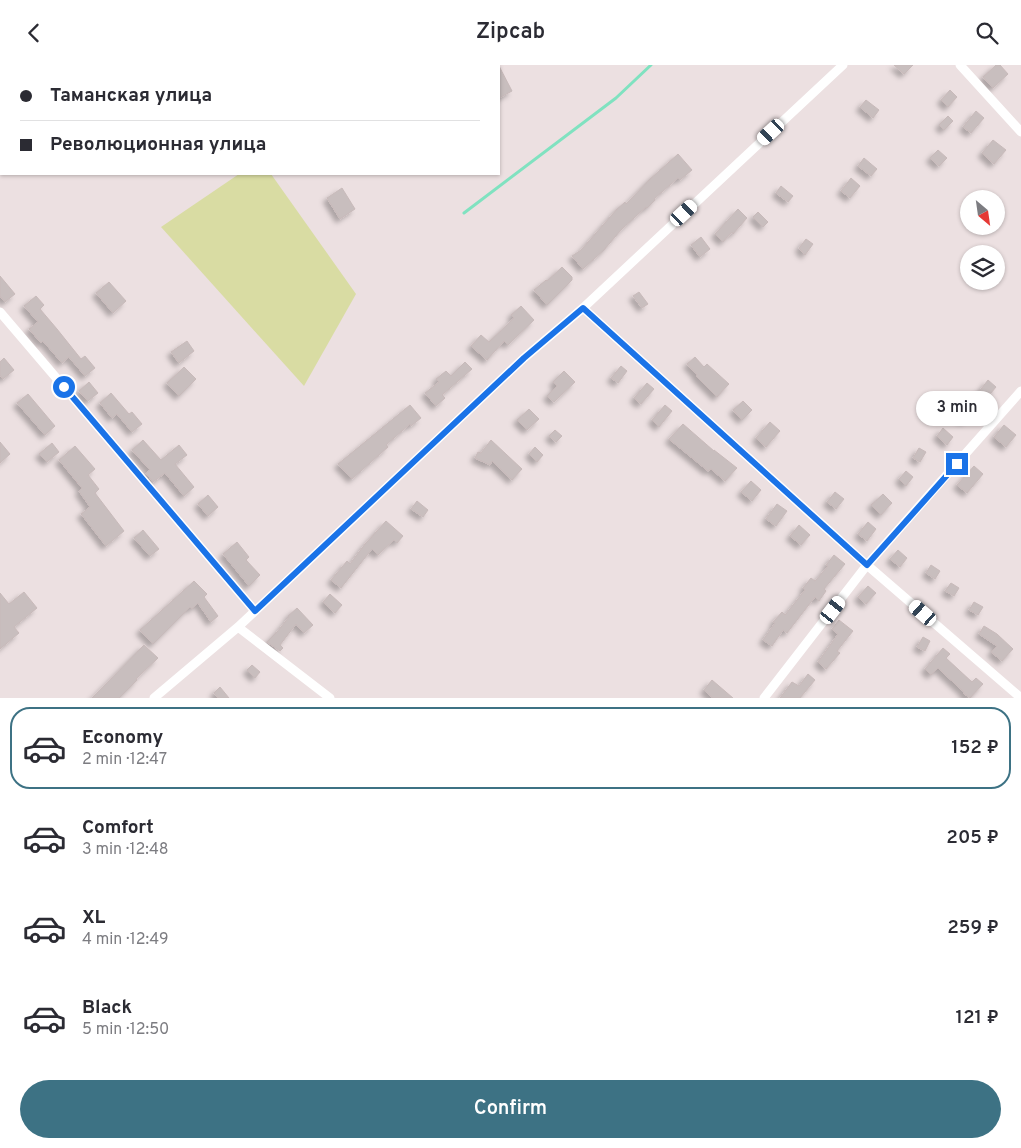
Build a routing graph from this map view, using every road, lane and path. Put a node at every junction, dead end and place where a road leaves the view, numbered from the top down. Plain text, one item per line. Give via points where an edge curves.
1 (843, 65) edge
2 (960, 65) edge
3 (1021, 133) edge
4 (583, 308) junction
5 (0, 312) edge
6 (1021, 391) edge
7 (867, 565) junction
8 (255, 611) junction
9 (238, 627) junction
10 (154, 698) edge
11 (330, 698) edge
12 (764, 698) edge
13 (1021, 698) edge

1 - 4 street
2 - 3 street
4 - 7 street
4 - 8 street via 524,358
5 - 8 street
6 - 7 street
7 - 12 street
7 - 13 street
8 - 9 street
9 - 10 street
9 - 11 street

